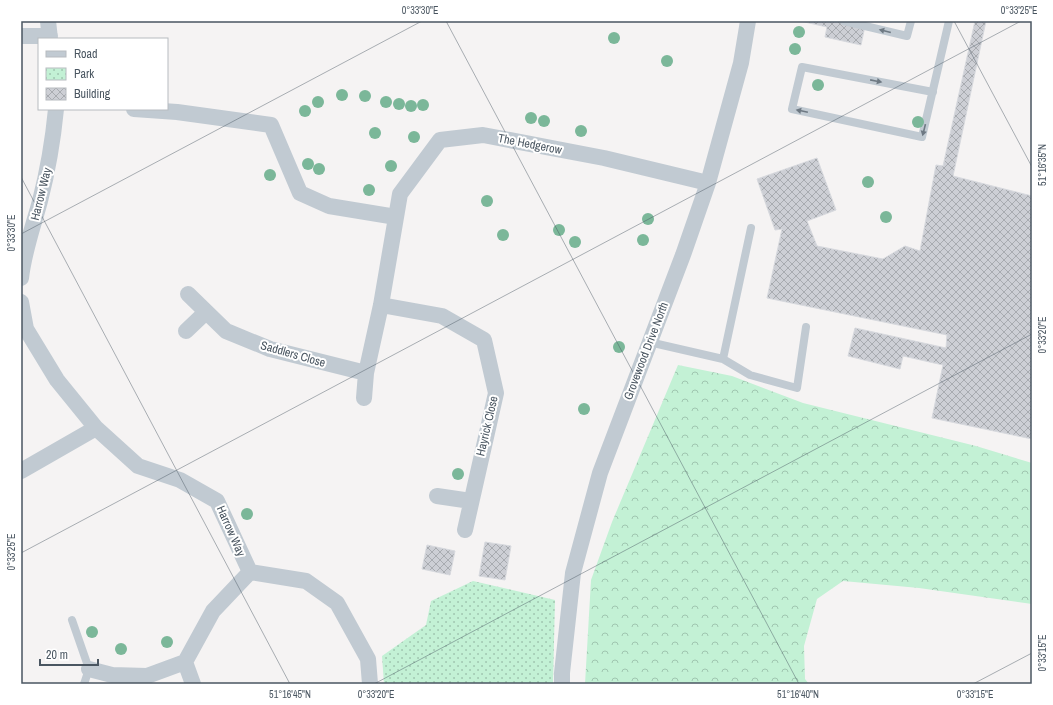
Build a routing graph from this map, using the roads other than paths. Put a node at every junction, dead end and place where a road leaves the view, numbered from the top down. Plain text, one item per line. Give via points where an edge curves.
1 (748, 21) edge
2 (844, 21) edge
3 (910, 21) edge
4 (949, 21) edge
5 (49, 32) edge
6 (21, 36) edge
7 (933, 92) junction
8 (56, 110) edge
9 (148, 110) edge
10 (708, 183) junction
11 (396, 217) junction
12 (751, 228) dead end
13 (21, 278) edge
14 (188, 294) dead end
15 (21, 302) edge
16 (381, 305) junction
17 (206, 312) junction
18 (806, 327) dead end
19 (186, 331) dead end
20 (649, 342) junction
21 (723, 359) junction
22 (366, 373) junction
23 (364, 398) dead end
24 (96, 428) junction
25 (21, 471) edge
26 (437, 496) dead end
27 (471, 501) junction
28 (465, 530) dead end
29 (250, 572) junction
30 (72, 620) dead end
31 (185, 662) junction
32 (86, 677) edge
33 (193, 684) edge
34 (370, 684) edge
35 (562, 684) edge

1 - 10 street, Grovewood Drive North via 741,63
3 -> 2 lane via 907,36
4 - 7 lane
5 - 6 street
7 -> 7 lane via 922,138 792,109 802,67
8 - 13 street, Harrow Way via 53,144 23,257
9 - 11 street via 271,125 300,193 330,206
10 - 11 street, The Hedgerow via 604,158 483,135 440,140 400,194
10 - 20 street, Grovewood Drive North
11 - 16 street, The Hedgerow
12 - 21 lane
14 - 17 street, Saddlers Close
15 - 24 street, Harrow Way via 26,329 57,380
16 - 22 street, The Hedgerow
16 - 27 street, Hayrick Close via 442,316 484,340 496,393
17 - 19 street
17 - 22 street, Saddlers Close via 226,331 270,350
18 - 21 lane via 797,388 750,375
20 - 21 lane
20 - 35 street, Grovewood Drive North via 600,473 573,573
22 - 23 street, The Hedgerow
24 - 25 street
24 - 29 street, Harrow Way via 138,466 180,480 217,501
26 - 27 street
27 - 28 street, Hayrick Close
29 - 31 street via 213,611
29 - 34 street via 306,581 337,603 368,659
30 - 32 lane
31 - 32 street via 147,676
31 - 33 street

